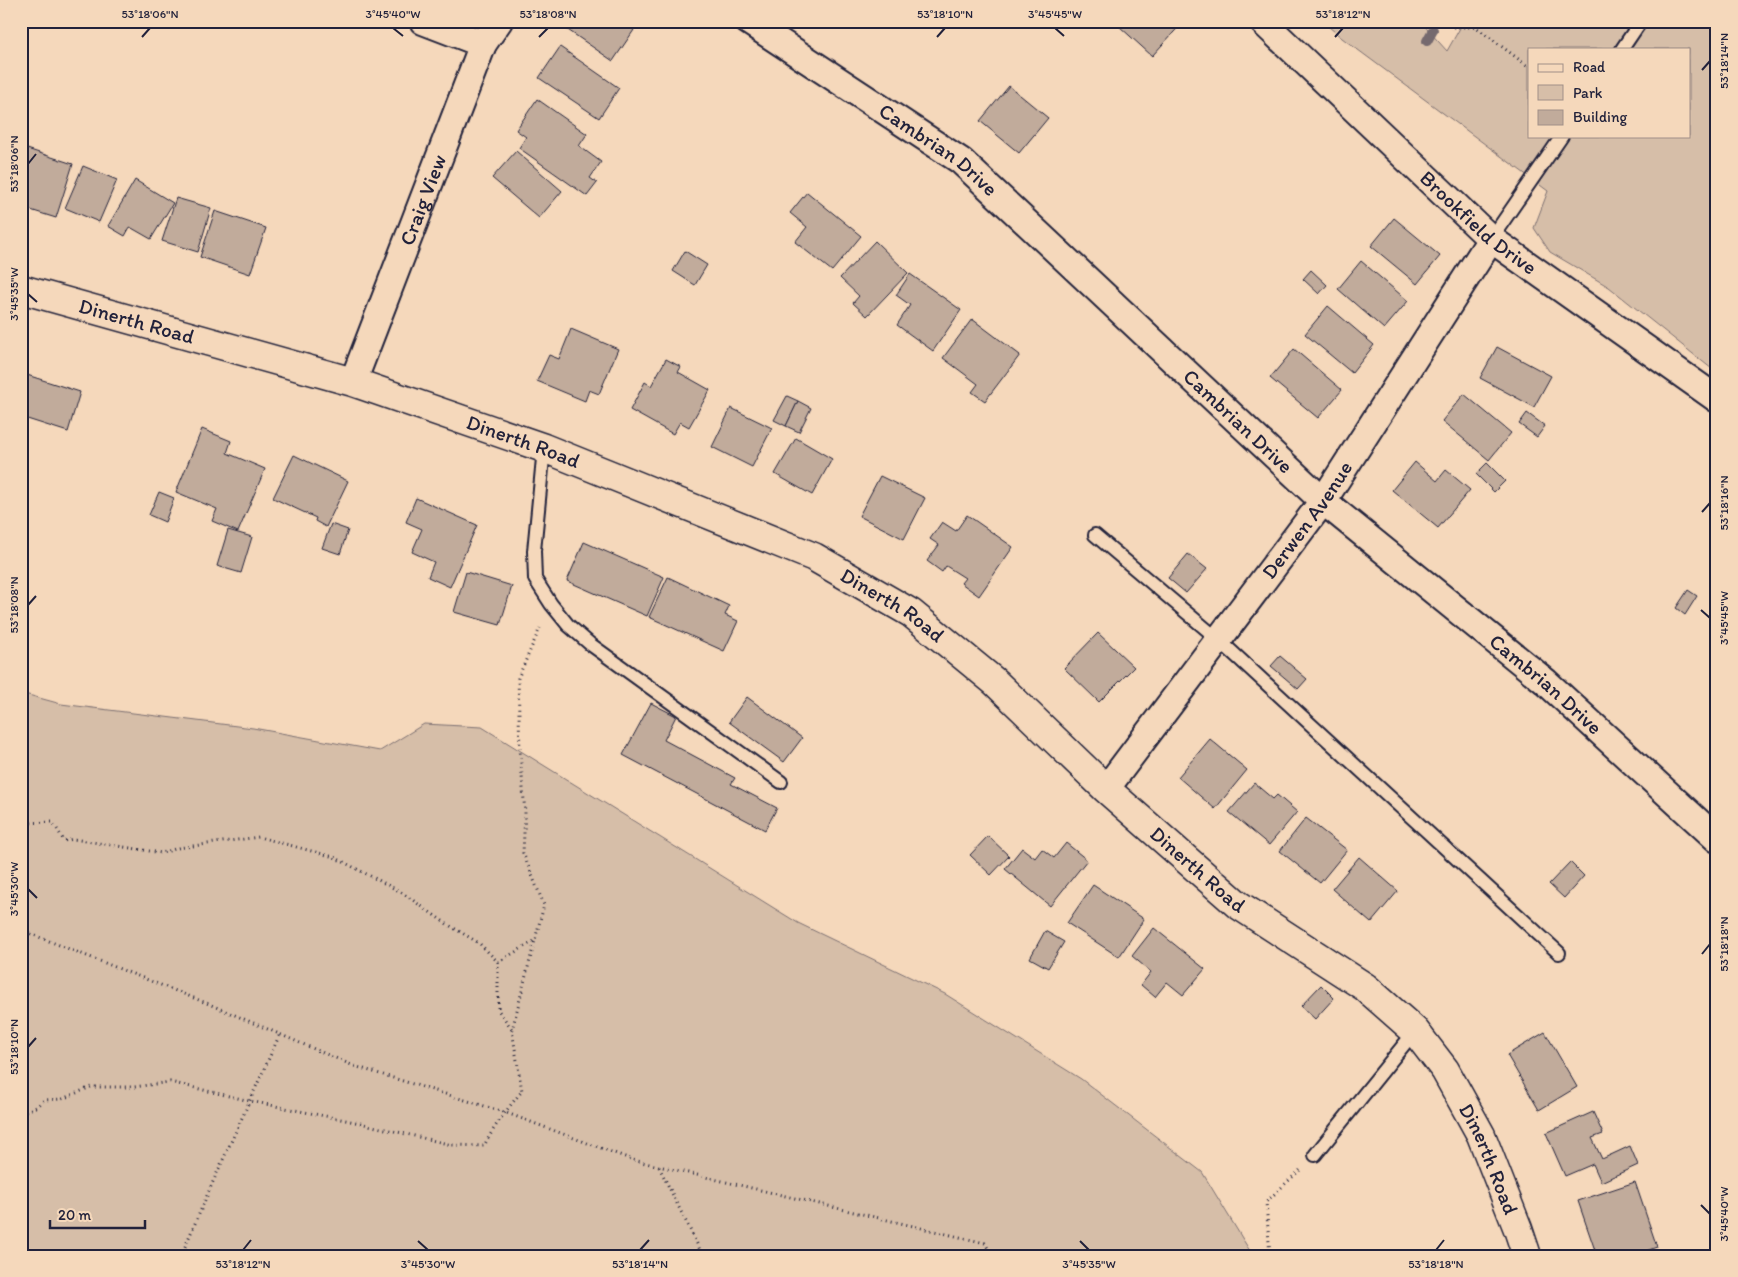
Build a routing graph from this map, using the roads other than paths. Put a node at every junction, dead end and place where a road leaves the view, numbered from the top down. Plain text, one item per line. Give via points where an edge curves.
1 (423, 21) edge
2 (499, 21) edge
3 (748, 21) edge
4 (1262, 21) edge
5 (1641, 21) edge
6 (483, 44) junction
7 (1623, 48) edge
8 (1561, 138) edge
9 (1491, 239) junction
10 (21, 289) edge
11 (353, 382) junction
12 (1717, 399) edge
13 (544, 448) junction
14 (1323, 501) junction
15 (1095, 535) dead end
16 (1219, 640) junction
17 (781, 782) dead end
18 (1106, 789) junction
19 (1717, 839) edge
20 (1559, 953) dead end
21 (1415, 1031) junction
22 (1315, 1155) road end
23 (1527, 1256) edge

1 - 6 street
2 - 6 street, Craig View
3 - 14 street, Cambrian Drive via 961,161
4 - 9 street, Brookfield Drive
5 - 7 lane
6 - 11 street, Craig View
8 - 9 lane
9 - 12 street, Brookfield Drive
9 - 14 street, Derwen Avenue
10 - 11 street, Dinerth Road
11 - 13 street, Dinerth Road
13 - 17 lane via 534,560 535,579 551,604 590,644
13 - 18 street, Dinerth Road via 814,558 911,613 995,682
14 - 16 street, Derwen Avenue
14 - 19 street, Cambrian Drive via 1546,682
15 - 16 lane
16 - 18 street, Derwen Avenue
16 - 20 lane
18 - 21 street, Dinerth Road via 1237,904 1366,986
21 - 22 lane
21 - 23 street, Dinerth Road via 1446,1070 1481,1135

